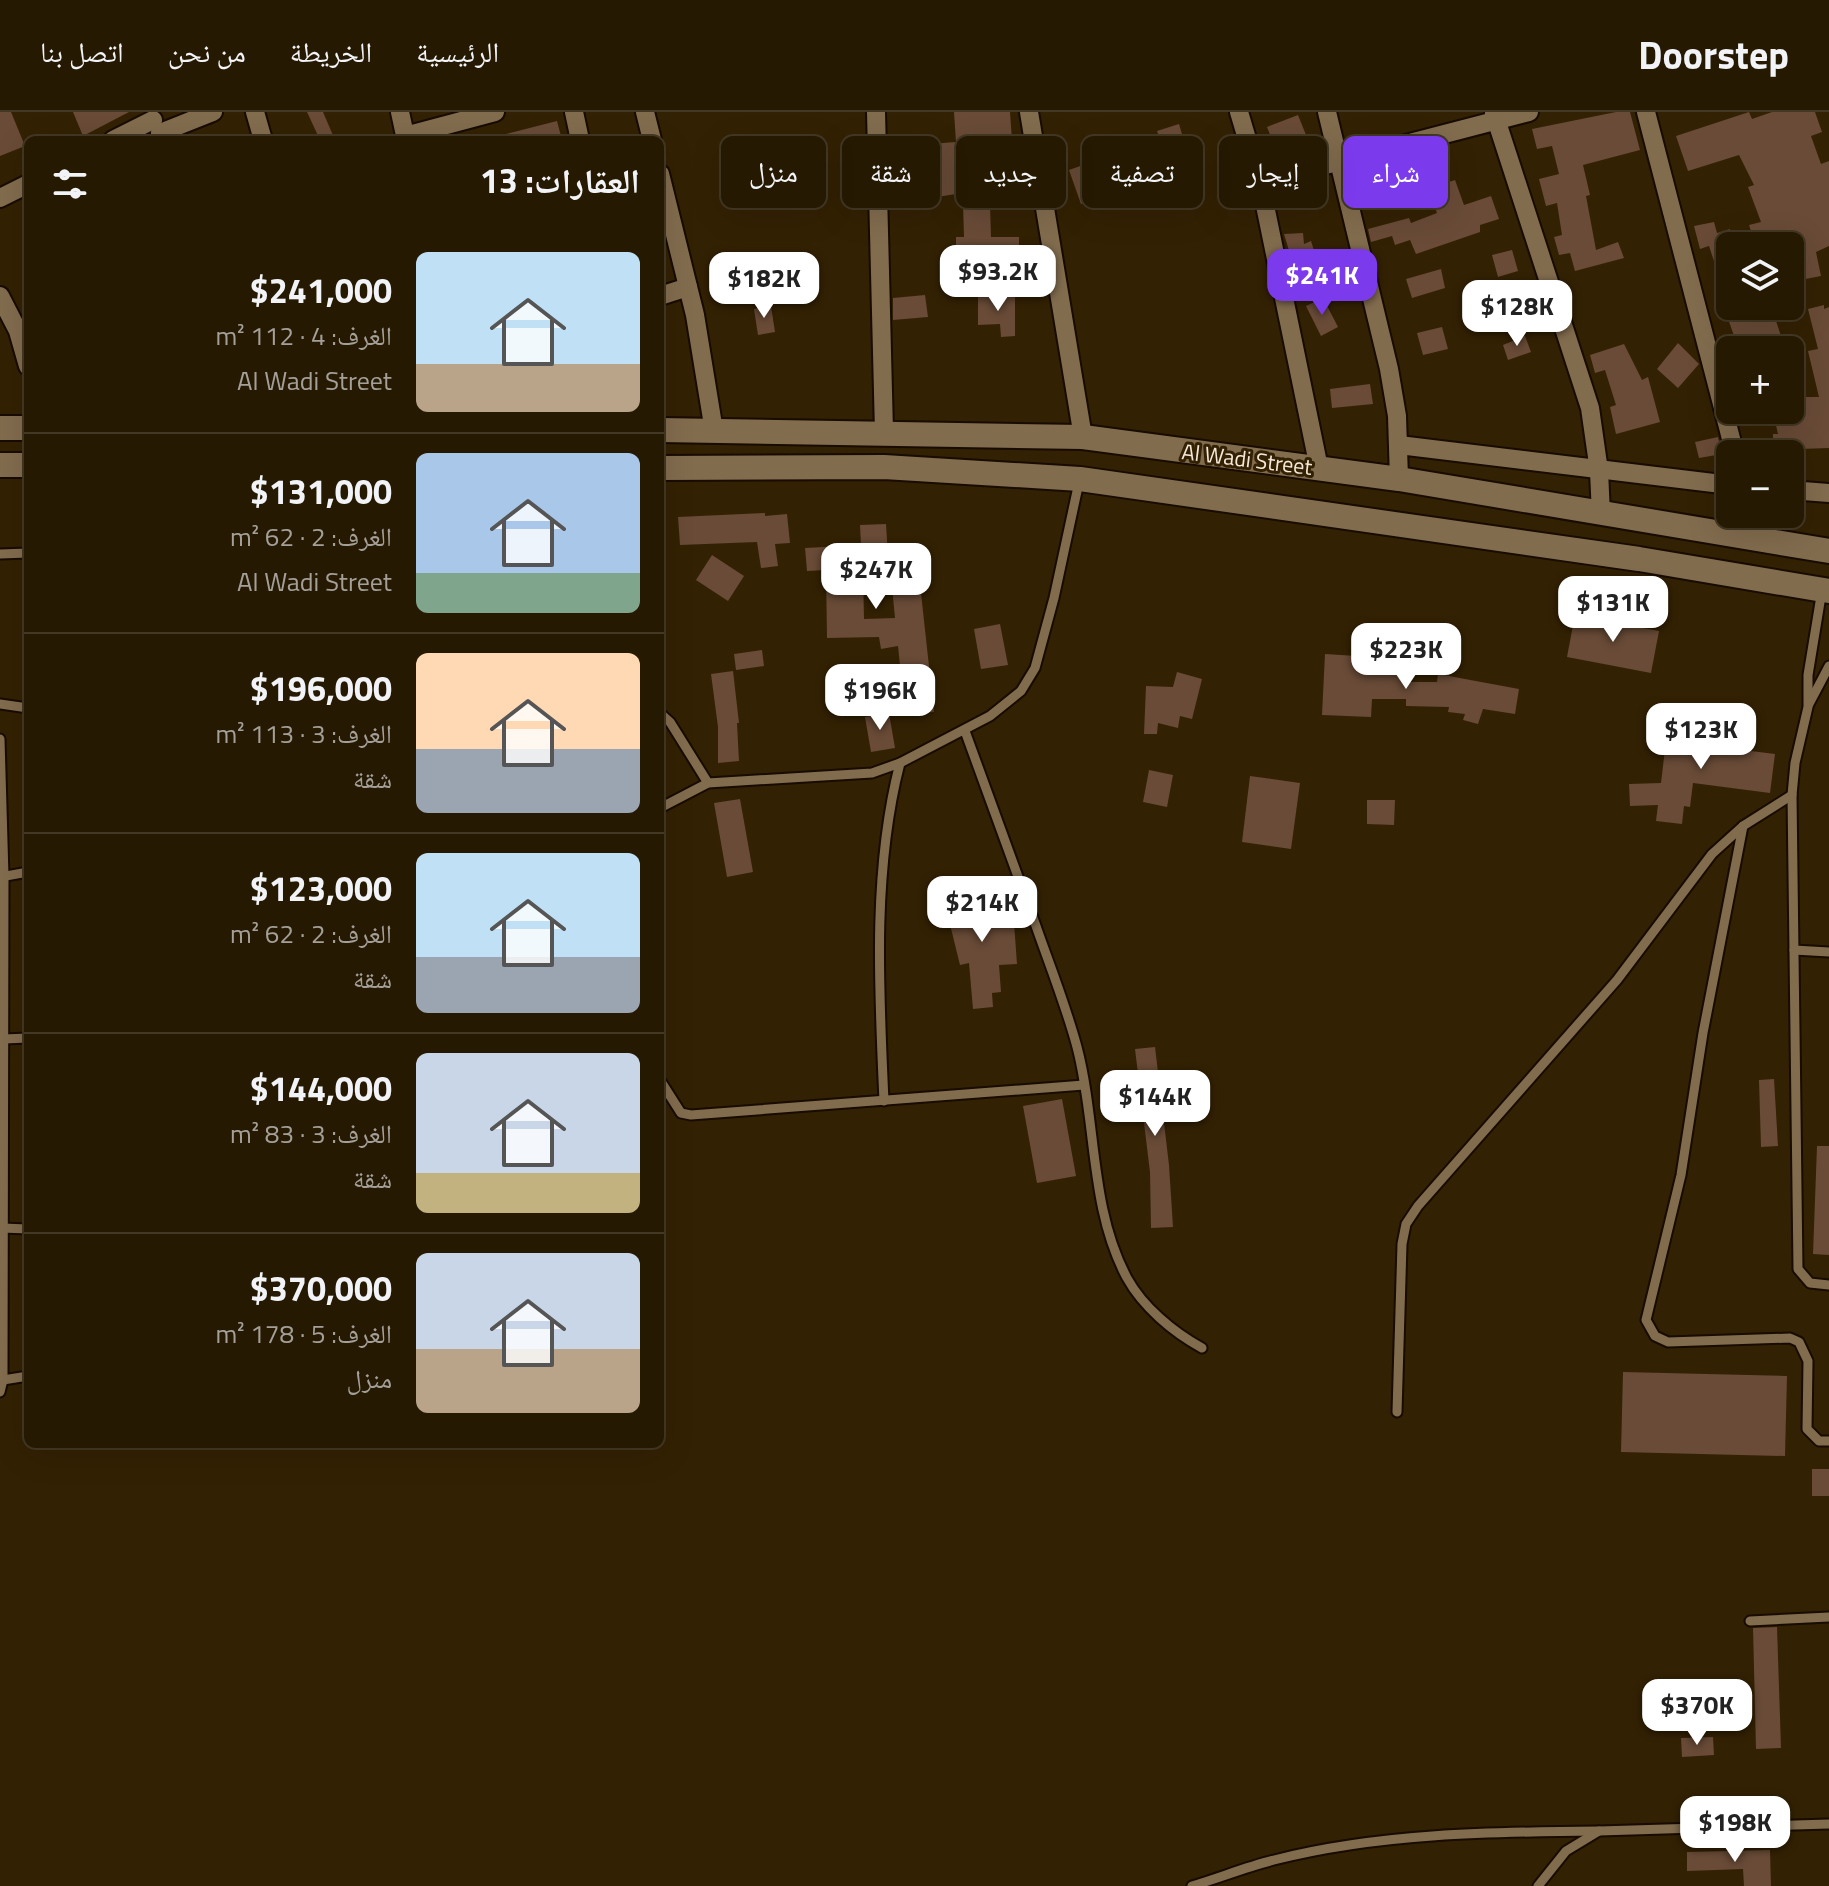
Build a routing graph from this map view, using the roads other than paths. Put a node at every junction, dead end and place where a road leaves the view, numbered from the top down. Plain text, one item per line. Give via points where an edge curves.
1 (213, 112) edge
2 (255, 112) edge
3 (400, 112) edge
4 (495, 112) edge
5 (574, 112) edge
6 (645, 112) edge
7 (876, 112) edge
8 (1029, 112) edge
9 (1239, 112) edge
10 (1327, 112) edge
11 (1529, 112) edge
12 (1646, 112) edge
13 (1495, 116) edge
14 (156, 126) edge
15 (125, 136) edge
16 (262, 136) edge
17 (406, 136) edge
18 (413, 136) edge
19 (579, 136) edge
20 (651, 136) edge
21 (1246, 136) edge
22 (1340, 163) junction
23 (1327, 166) edge
24 (24, 186) edge
25 (664, 190) edge
26 (0, 198) edge
27 (1266, 208) edge
28 (1367, 275) junction
29 (688, 287) junction
30 (1283, 293) junction
31 (664, 295) edge
32 (0, 296) edge
33 (24, 352) edge
34 (0, 428) edge
35 (24, 428) edge
36 (664, 430) edge
37 (714, 431) junction
38 (884, 432) junction
39 (1083, 437) junction
40 (1731, 440) edge
41 (1399, 445) junction
42 (0, 465) edge
43 (24, 465) edge
44 (664, 468) edge
45 (1319, 468) junction
46 (1599, 471) junction
47 (1080, 479) junction
48 (1399, 479) junction
49 (1716, 484) edge
50 (1804, 491) edge
51 (1829, 493) edge
52 (1601, 514) junction
53 (1642, 521) junction
54 (1749, 528) edge
55 (1715, 532) junction
56 (1751, 538) junction
57 (1829, 551) edge
58 (24, 553) edge
59 (0, 554) edge
60 (1639, 559) junction
61 (1707, 571) junction
62 (1825, 591) edge
63 (1829, 666) edge
64 (0, 704) edge
65 (24, 707) edge
66 (1808, 707) junction
67 (664, 717) edge
68 (965, 731) junction
69 (0, 739) edge
70 (900, 763) junction
71 (708, 783) junction
72 (1792, 795) junction
73 (664, 806) edge
74 (1743, 826) junction
75 (24, 873) edge
76 (2, 877) edge
77 (1794, 950) junction
78 (1829, 952) edge
79 (24, 1038) edge
80 (4, 1039) junction
81 (1084, 1085) junction
82 (664, 1086) edge
83 (884, 1101) junction
84 (2, 1228) junction
85 (24, 1229) edge
86 (1829, 1285) edge
87 (1202, 1348) dead end
88 (24, 1377) edge
89 (3, 1380) junction
90 (0, 1392) edge
91 (1397, 1412) dead end
92 (1829, 1441) edge
93 (1829, 1617) edge
94 (1750, 1621) dead end
95 (1829, 1824) edge
96 (1599, 1831) junction
97 (1192, 1886) edge
98 (1538, 1886) edge

1 - 14 street
2 - 16 street
3 - 17 street
4 - 18 street
5 - 19 street
6 - 20 street
7 - 38 street
8 - 39 street
9 - 21 street
10 - 22 street
11 - 13 street
12 - 40 street
13 - 22 street
13 - 46 street via 1590,408
14 - 15 street
22 - 23 street
22 - 28 street
24 - 26 street
25 - 29 street
27 - 30 street
28 - 30 street
28 - 41 street via 1389,369
29 - 31 street
29 - 37 street
30 - 45 street
32 - 33 street
34 - 35 main road
36 - 37 main road, Al Wadi Street
37 - 38 main road, Al Wadi Street
38 - 39 main road, Al Wadi Street
39 - 45 main road, Al Wadi Street
41 - 46 street
41 - 48 street
42 - 43 main road
44 - 47 main road, Al Wadi Street via 884,467
45 - 48 main road, Al Wadi Street
46 - 49 street
46 - 52 street
47 - 60 main road, Al Wadi Street
47 - 68 lane via 1035,668 1021,691
48 - 52 main road, Al Wadi Street
50 - 51 street
52 - 53 main road, Al Wadi Street
53 - 55 main road, Al Wadi Street
53 - 60 main road
54 - 56 street
55 - 56 main road, Al Wadi Street
55 - 61 main road
56 - 57 main road, Al Wadi Street
58 - 59 lane
60 - 61 main road, Al Wadi Street
61 - 62 main road, Al Wadi Street
62 - 66 lane via 1808,675
63 - 66 lane
64 - 65 lane
66 - 72 lane
67 - 71 lane
68 - 70 lane
68 - 81 lane via 1069,1018
69 - 76 lane
70 - 71 lane via 840,777
70 - 83 lane via 892,794 881,916
71 - 73 lane
72 - 74 lane
72 - 77 lane
74 - 91 lane via 1712,854 1617,980 1406,1224
74 - 92 lane via 1681,1175 1646,1320 1655,1336 1668,1342 1799,1342 1808,1361 1807,1429 1819,1441
75 - 76 lane
76 - 80 lane
77 - 78 lane
77 - 86 lane via 1798,1269 1810,1283
79 - 80 lane
80 - 84 lane
81 - 83 lane
81 - 87 lane via 1100,1198 1126,1276 1161,1318
82 - 83 lane via 681,1113 691,1115
84 - 85 lane
84 - 89 lane
88 - 89 lane
89 - 90 lane
93 - 94 lane
95 - 96 lane
96 - 97 lane via 1464,1832 1319,1850
96 - 98 lane via 1566,1851

